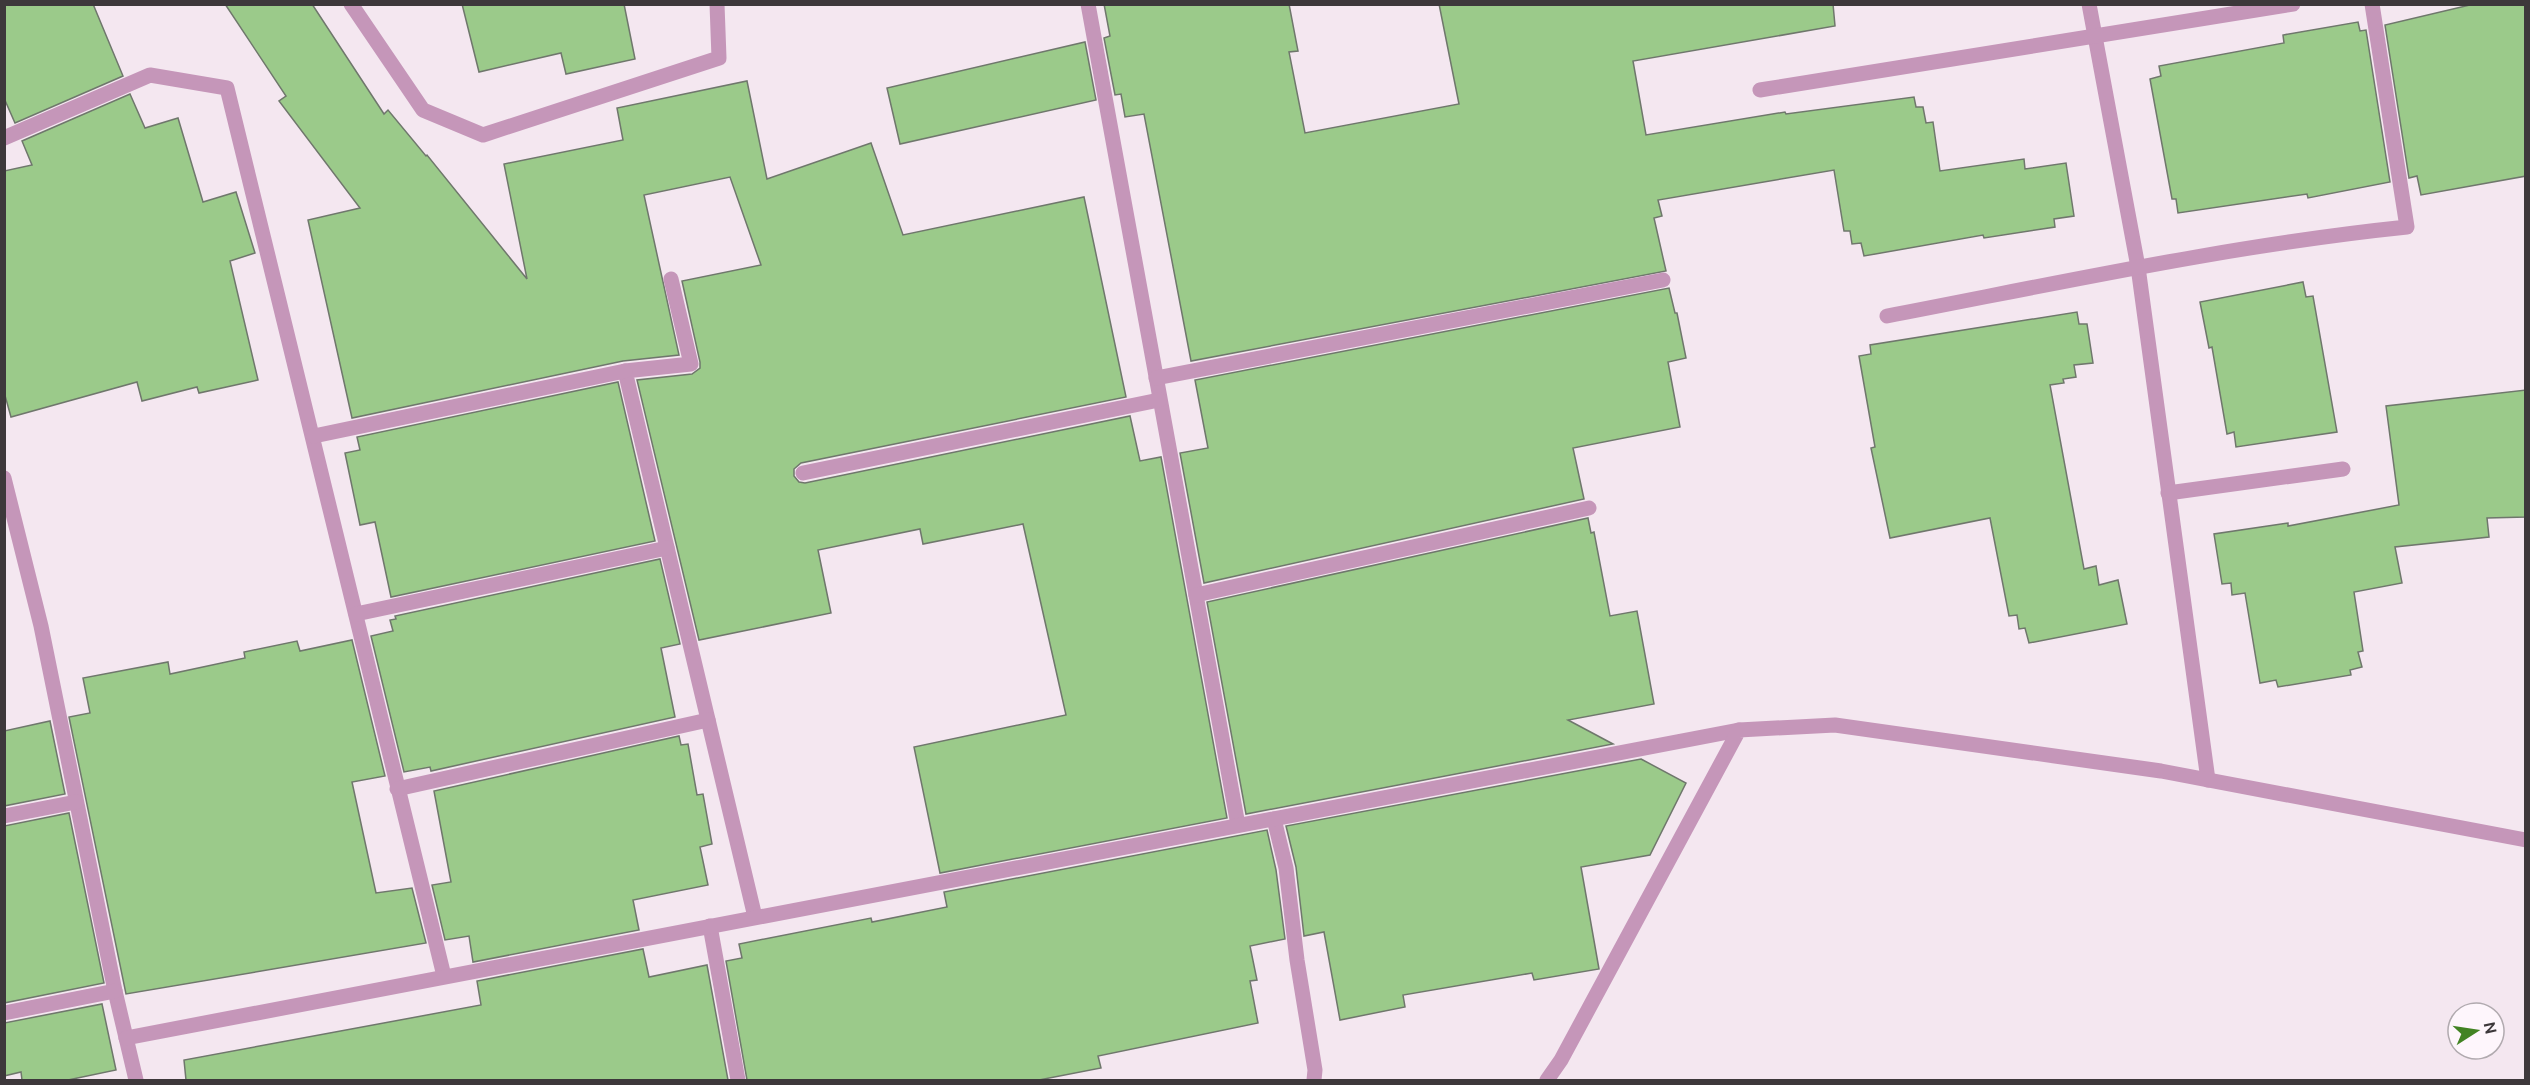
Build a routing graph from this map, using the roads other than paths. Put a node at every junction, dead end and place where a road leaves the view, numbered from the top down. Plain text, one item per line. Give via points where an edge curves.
1 (351, 4) edge
2 (717, 4) edge
3 (1088, 4) edge
4 (2089, 4) edge
5 (2293, 4) edge
6 (2372, 4) edge
7 (2095, 35) junction
8 (1760, 90) dead end
9 (4, 138) edge
10 (2138, 267) junction
11 (671, 279) dead end
12 (1663, 280) dead end
13 (1887, 316) dead end
14 (626, 371) junction
15 (1156, 378) junction
16 (1159, 400) junction
17 (314, 436) junction
18 (2343, 469) dead end
19 (803, 473) dead end
20 (4, 478) edge
21 (2168, 493) junction
22 (1589, 508) dead end
23 (667, 548) junction
24 (1196, 595) junction
25 (356, 614) junction
26 (708, 720) junction
27 (1739, 730) junction
28 (2208, 780) junction
29 (397, 789) junction
30 (76, 802) junction
31 (4, 816) edge
32 (1274, 819) junction
33 (1238, 825) junction
34 (2526, 840) edge
35 (755, 917) junction
36 (710, 926) junction
37 (444, 976) junction
38 (115, 992) junction
39 (4, 1013) edge
40 (126, 1038) junction
41 (136, 1080) edge
42 (738, 1080) edge
43 (1314, 1080) edge
44 (1547, 1080) edge

1 - 2 street via 423,110 483,135 719,58
3 - 15 street
4 - 7 street
5 - 7 street
6 - 10 street via 2407,227
7 - 8 street
7 - 10 street
9 - 17 street via 150,75 227,88
10 - 13 street
10 - 21 street
11 - 14 street via 691,364
12 - 15 street
14 - 17 street
14 - 23 street
15 - 16 street
16 - 19 street
16 - 24 street
17 - 25 street
18 - 21 street
20 - 30 street via 41,626
21 - 28 street
22 - 24 street
23 - 25 street
23 - 26 street
24 - 33 street
25 - 29 street
26 - 29 street
26 - 35 street
27 - 28 street via 1835,725
27 - 32 street
27 - 44 street
28 - 34 street
29 - 37 street
30 - 31 street
30 - 38 street
32 - 33 street
32 - 43 street via 1286,868
33 - 35 street
35 - 36 street
36 - 37 street
36 - 42 street
37 - 40 street
38 - 39 street
38 - 40 street
40 - 41 street

